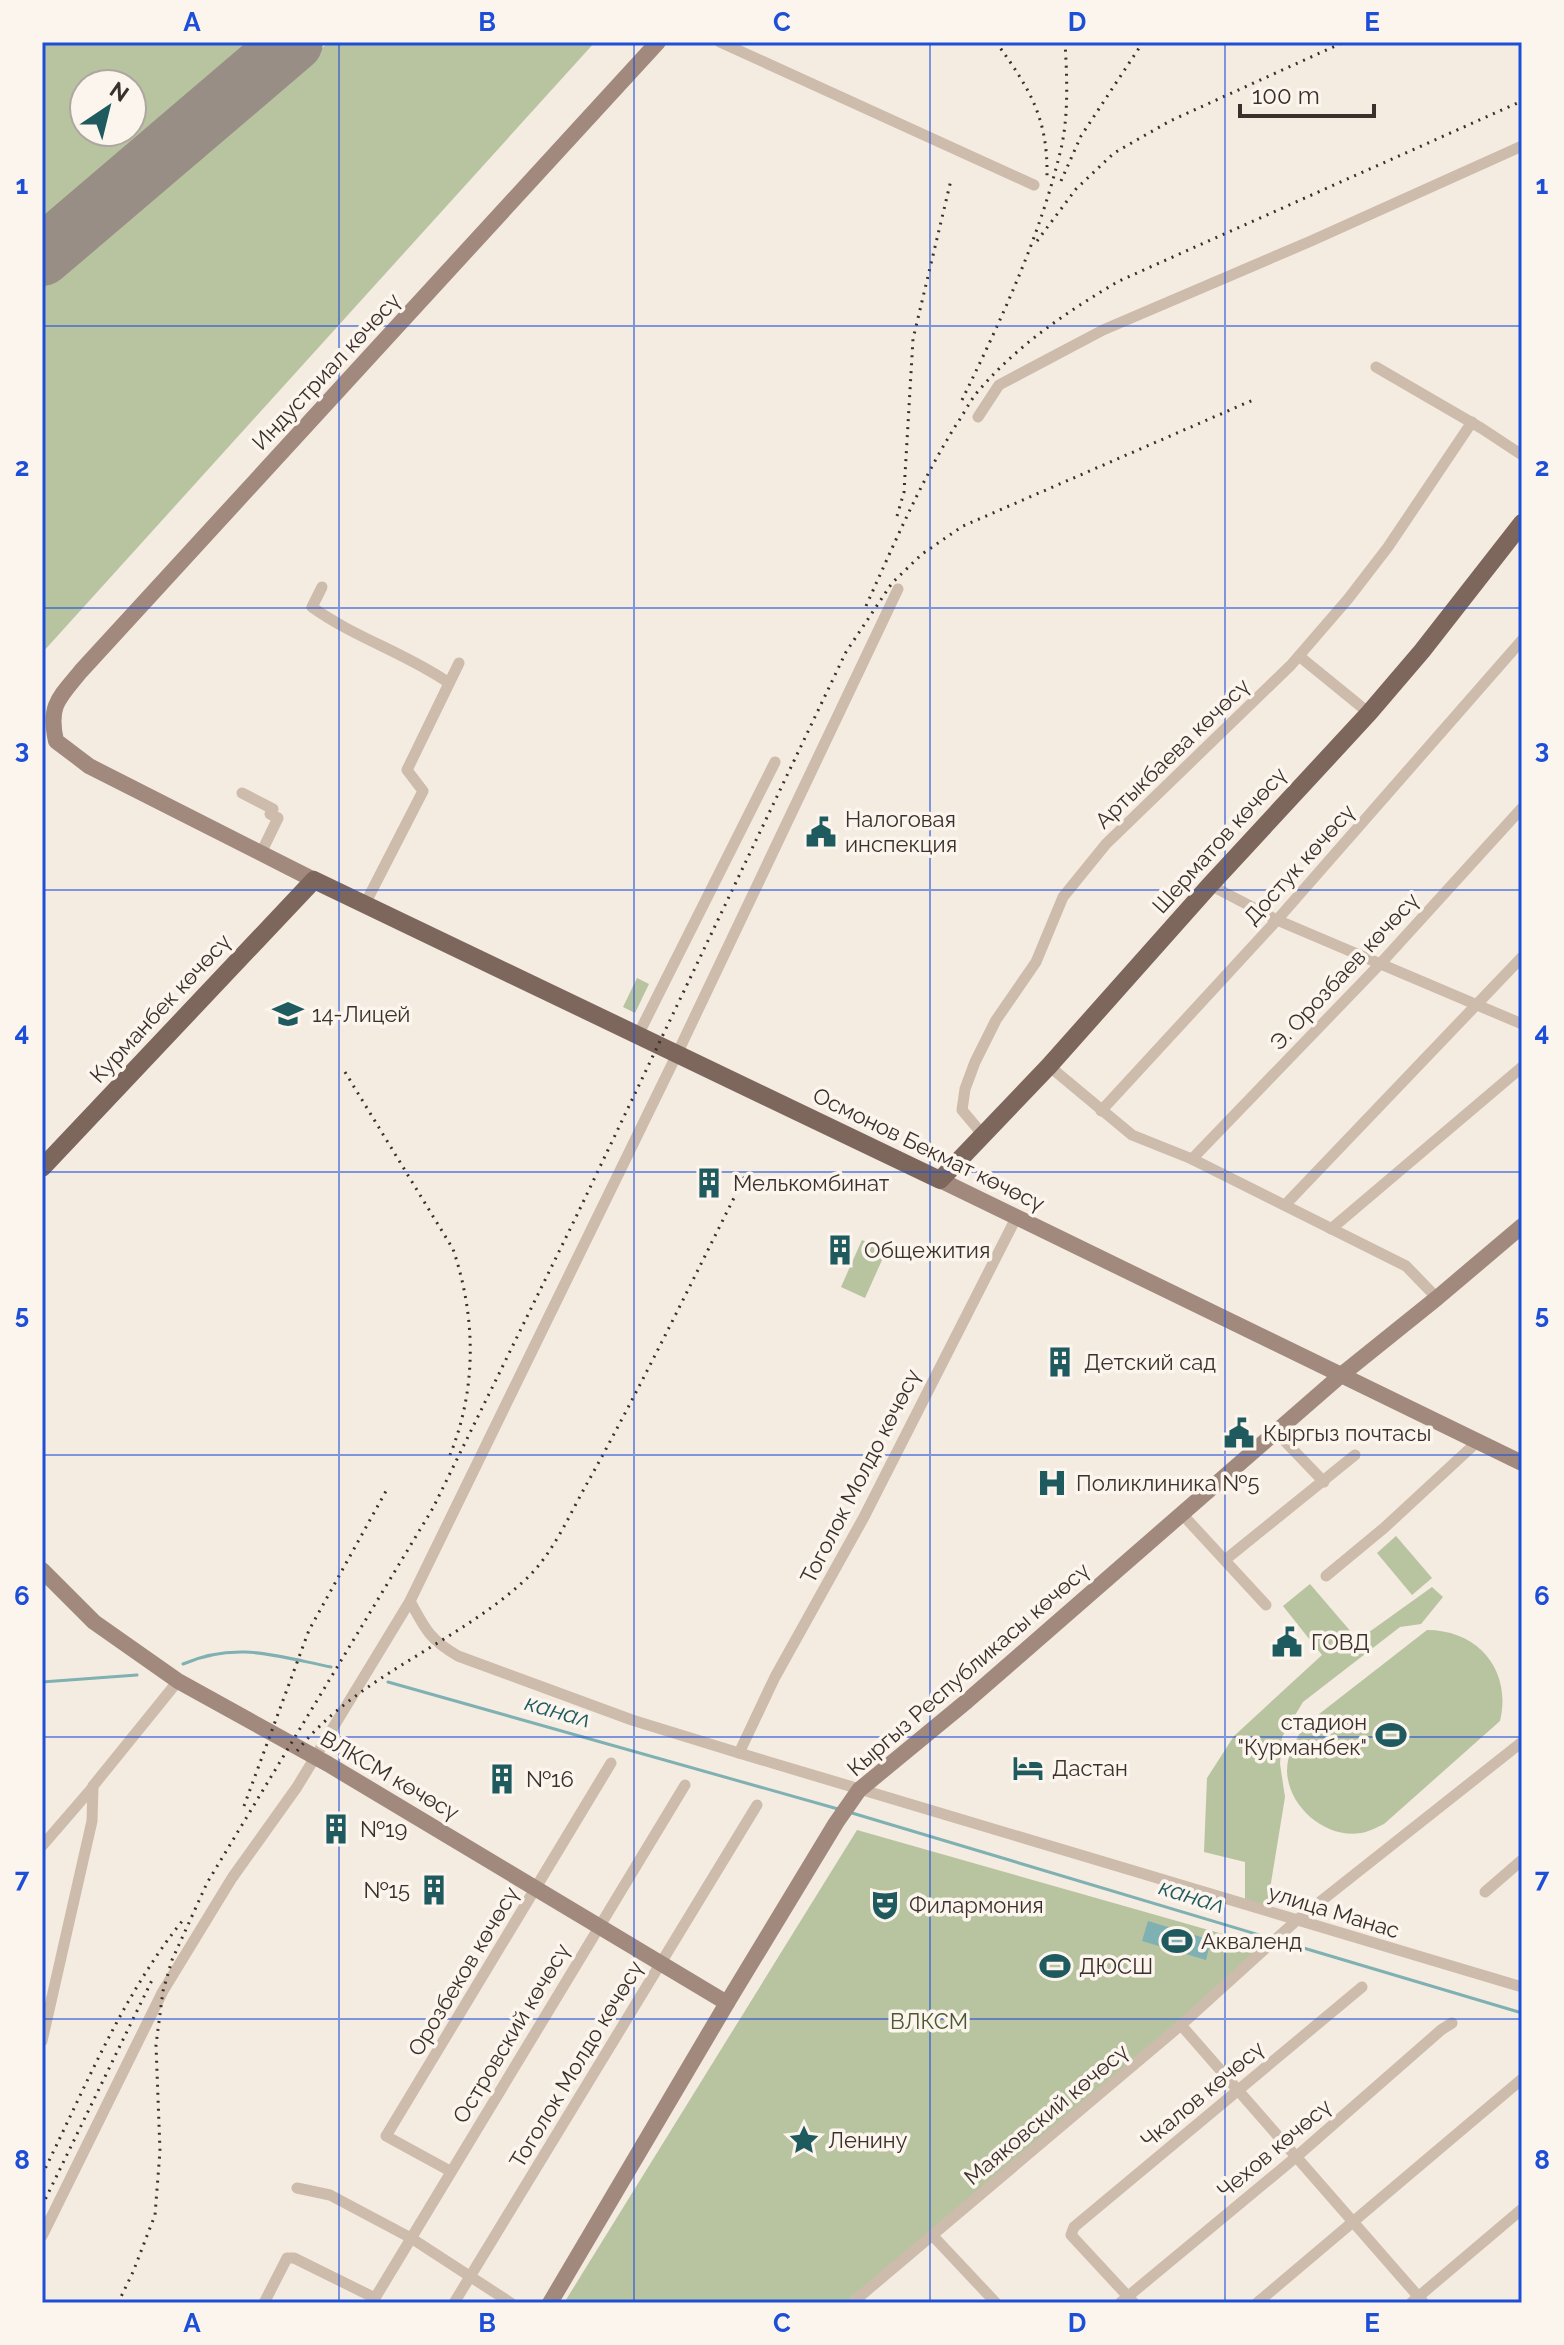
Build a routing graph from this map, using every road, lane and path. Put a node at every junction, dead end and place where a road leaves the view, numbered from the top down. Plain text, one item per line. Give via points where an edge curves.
1 (658, 42) edge
2 (720, 42) edge
3 (1522, 146) edge
4 (1034, 185) dead end
5 (1376, 367) dead end
6 (978, 417) dead end
7 (1472, 422) junction
8 (1522, 455) edge
9 (1522, 523) edge
10 (322, 587) dead end
11 (898, 589) dead end
12 (1522, 640) edge
13 (1299, 656) junction
14 (459, 663) dead end
15 (449, 683) junction
16 (1369, 713) junction
17 (775, 762) dead end
18 (242, 793) dead end
19 (1522, 808) edge
20 (261, 853) junction
21 (314, 880) junction
22 (1210, 885) junction
23 (365, 904) junction
24 (1277, 920) junction
25 (1522, 957) edge
26 (1381, 963) junction
27 (1476, 1003) junction
28 (1522, 1024) edge
29 (638, 1035) junction
30 (677, 1054) junction
31 (1049, 1066) junction
32 (1522, 1067) edge
33 (1101, 1111) junction
34 (983, 1135) junction
35 (1192, 1159) junction
36 (42, 1168) edge
37 (940, 1180) junction
38 (1285, 1205) junction
39 (1016, 1218) junction
40 (1522, 1226) edge
41 (1331, 1229) junction
42 (1437, 1298) junction
43 (1340, 1376) junction
44 (1276, 1432) junction
45 (1477, 1442) junction
46 (1355, 1455) dead end
47 (1522, 1463) edge
48 (1324, 1482) junction
49 (1182, 1514) junction
50 (1225, 1560) junction
51 (42, 1570) edge
52 (1326, 1576) dead end
53 (410, 1601) junction
54 (1266, 1605) dead end
55 (178, 1681) junction
56 (1522, 1742) edge
57 (739, 1753) junction
58 (316, 1756) junction
59 (611, 1763) dead end
60 (685, 1785) dead end
61 (93, 1786) junction
62 (859, 1790) junction
63 (757, 1805) dead end
64 (42, 1846) edge
65 (1522, 1860) edge
66 (537, 1887) junction
67 (1485, 1892) dead end
68 (1297, 1920) junction
69 (599, 1926) junction
70 (661, 1964) junction
71 (1362, 1987) dead end
72 (1522, 1987) edge
73 (727, 2003) junction
74 (1452, 2023) dead end
75 (1181, 2025) junction
76 (42, 2041) edge
77 (1522, 2079) edge
78 (1238, 2091) junction
79 (1296, 2157) junction
80 (450, 2171) junction
81 (297, 2188) dead end
82 (1522, 2209) edge
83 (1353, 2221) junction
84 (42, 2236) edge
85 (933, 2236) junction
86 (411, 2238) junction
87 (471, 2276) junction
88 (374, 2300) edge
89 (1128, 2301) edge
90 (1418, 2301) edge
91 (264, 2303) edge
92 (454, 2303) edge
93 (511, 2303) edge
94 (550, 2303) edge
95 (852, 2303) edge
96 (996, 2303) edge
97 (1257, 2303) edge

1 - 20 main road, Индустриал көчөсү via 81,671 51,717 56,741 89,766
2 - 4 street
3 - 6 street via 1103,330 999,385
5 - 7 street
7 - 8 street
7 - 13 street, Артыкбаева көчөсү via 1388,547
9 - 16 main road, Шерматов көчөсү
10 - 15 street via 312,607
11 - 30 street
12 - 24 street, Достук көчөсү
13 - 16 street
13 - 34 street, Артыкбаева көчөсү via 1106,844 1063,897 1036,962 996,1020 965,1089 962,1110
14 - 15 street
15 - 23 street via 407,770 423,791
16 - 22 main road, Шерматов көчөсү
17 - 29 street
18 - 20 street via 273,809 270,814 278,818
19 - 26 street, Э. Орозбаев көчөсү
20 - 21 main road
21 - 23 main road, Осмонов Бекмат көчөсү
21 - 36 main road, Курманбек көчөсү
22 - 24 street
22 - 31 main road, Шерматов көчөсү
23 - 29 main road, Осмонов Бекмат көчөсү
24 - 26 street
24 - 33 street, Достук көчөсү
25 - 27 street
26 - 27 street
26 - 35 street, Э. Орозбаев көчөсү
27 - 28 street
27 - 38 street
29 - 30 main road, Осмонов Бекмат көчөсү
30 - 37 main road, Осмонов Бекмат көчөсү
30 - 53 street
31 - 33 street
31 - 34 main road, Шерматов көчөсү
32 - 41 street
33 - 35 street via 1132,1135
34 - 37 main road, Шерматов көчөсү
35 - 38 street
37 - 39 main road, Осмонов Бекмат көчөсү
38 - 41 street
39 - 43 main road, Осмонов Бекмат көчөсү
39 - 57 street, Тоголок Молдо көчөсү
40 - 42 main road, Кыргыз Республикасы көчөсү
41 - 42 street via 1406,1266
42 - 43 main road, Кыргыз Республикасы көчөсү
43 - 44 main road, Кыргыз Республикасы көчөсү
43 - 45 main road, Осмонов Бекмат көчөсү
44 - 48 street
44 - 49 main road, Кыргыз Республикасы көчөсү
45 - 47 main road, Осмонов Бекмат көчөсү
45 - 52 street
46 - 48 street
48 - 50 street
49 - 50 street
49 - 62 main road, Кыргыз Республикасы көчөсү
50 - 54 street
51 - 55 main road, ВЛКСМ көчөсү via 94,1622
53 - 57 street, улица Манас via 427,1633 458,1656
53 - 58 street
55 - 58 main road, ВЛКСМ көчөсү
55 - 61 street
56 - 68 street
57 - 62 street, улица Манас
58 - 66 main road, ВЛКСМ көчөсү
58 - 84 street via 163,1991
59 - 66 street, Орозбеков көчөсү
60 - 69 street, Островский көчөсү
61 - 64 street
61 - 76 street via 92,1821
62 - 68 street, улица Манас
62 - 73 main road, Кыргыз Республикасы көчөсү
63 - 70 street, Тоголок Молдо көчөсү
65 - 67 street
66 - 69 main road, ВЛКСМ көчөсү
66 - 80 street, Орозбеков көчөсү via 386,2136
68 - 72 street, улица Манас
68 - 75 street, Маяковский көчөсү
69 - 70 main road, ВЛКСМ көчөсү
69 - 80 street, Островский көчөсү
70 - 73 main road, ВЛКСМ көчөсү
70 - 87 street, Тоголок Молдо көчөсү
71 - 78 street, Чкалов көчөсү
73 - 94 main road, Кыргыз Республикасы көчөсү
74 - 79 street, Чехов көчөсү
75 - 78 street
75 - 85 street, Маяковский көчөсү
77 - 83 street
78 - 79 street
78 - 89 street, Чкалов көчөсү via 1074,2227 1071,2235
79 - 83 street
79 - 89 street, Чехов көчөсү
80 - 86 street, Островский көчөсү
81 - 86 street via 330,2195
82 - 90 street
83 - 90 street
83 - 97 street
85 - 95 street, Маяковский көчөсү
85 - 96 street
86 - 87 street
86 - 88 street, Островский көчөсү
87 - 92 street, Тоголок Молдо көчөсү
87 - 93 street
88 - 91 street via 287,2258

